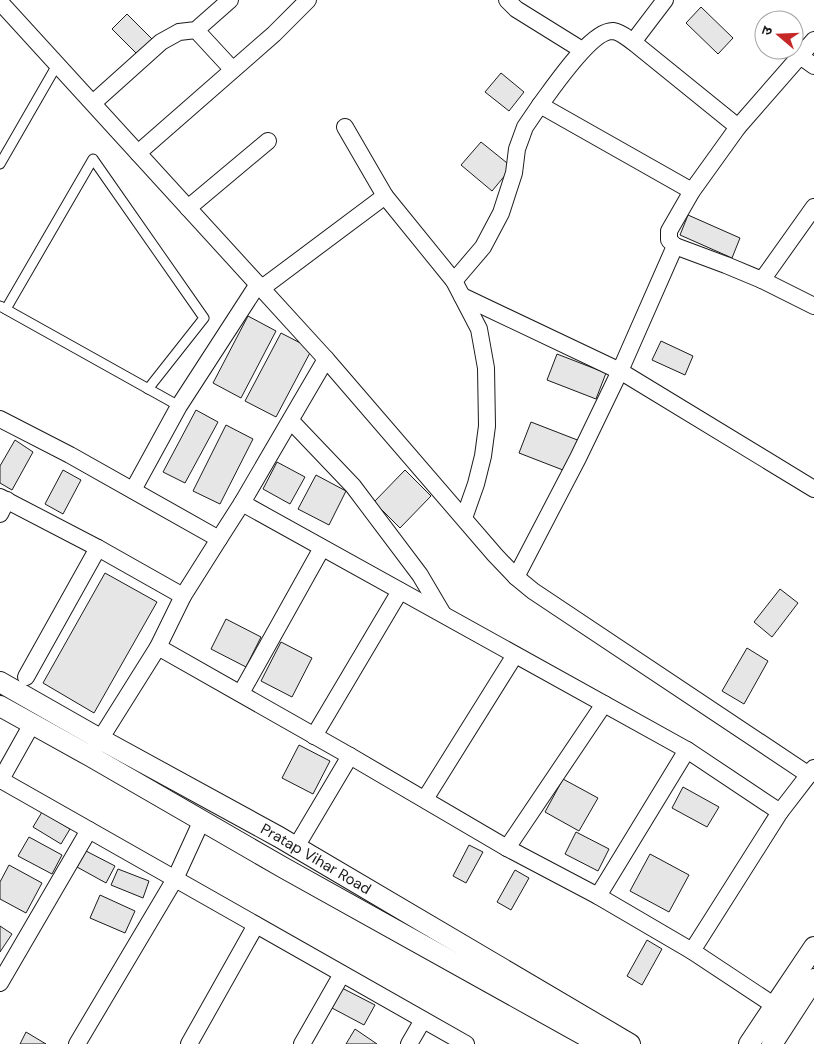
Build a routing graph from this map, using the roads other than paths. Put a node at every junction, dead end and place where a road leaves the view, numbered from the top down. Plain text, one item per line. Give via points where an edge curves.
1 (230, 0) edge
2 (308, 0) edge
3 (507, 0) edge
4 (666, 0) edge
5 (0, 2) edge
6 (196, 30) junction
7 (814, 40) edge
8 (633, 42) junction
9 (582, 50) junction
10 (804, 51) edge
11 (797, 60) edge
12 (57, 65) junction
13 (232, 69) junction
14 (93, 103) junction
15 (540, 105) junction
16 (345, 127) dead end
17 (738, 127) junction
18 (268, 141) dead end
19 (138, 153) junction
20 (0, 164) edge
21 (692, 191) junction
22 (385, 196) junction
23 (814, 207) edge
24 (188, 208) junction
25 (675, 246) junction
26 (762, 280) junction
27 (454, 281) junction
28 (260, 286) junction
29 (462, 296) junction
30 (814, 306) edge
31 (3, 307) edge
32 (326, 359) junction
33 (620, 371) junction
34 (148, 389) junction
35 (179, 406) junction
36 (0, 419) edge
37 (291, 420) junction
38 (814, 489) edge
39 (133, 490) junction
40 (242, 503) junction
41 (2, 504) edge
42 (464, 518) junction
43 (218, 539) junction
44 (98, 548) junction
45 (322, 548) junction
46 (516, 578) junction
47 (400, 591) junction
48 (184, 596) junction
49 (444, 616) junction
50 (158, 647) junction
51 (515, 655) junction
52 (26, 677) dead end
53 (0, 682) edge
54 (241, 693) junction
55 (604, 704) junction
56 (0, 706) edge
57 (32, 724) junction
58 (314, 736) junction
59 (95, 747) junction
60 (687, 750) junction
61 (350, 756) junction
62 (812, 772) edge
63 (0, 780) edge
64 (425, 800) junction
65 (780, 812) junction
66 (202, 820) junction
67 (89, 830) junction
68 (296, 848) junction
69 (506, 848) junction
70 (175, 879) junction
71 (598, 896) junction
72 (256, 925) junction
73 (814, 947) edge
74 (692, 951) junction
75 (342, 974) junction
76 (814, 978) edge
77 (0, 983) edge
78 (775, 1006) junction
79 (423, 1020) junction
80 (77, 1044) edge
81 (189, 1044) edge
82 (302, 1044) edge
83 (409, 1044) edge
84 (466, 1044) edge
85 (600, 1044) edge
86 (630, 1044) edge
87 (749, 1044) edge
88 (772, 1044) edge

1 - 6 street
2 - 13 street
3 - 9 street
4 - 8 street
5 - 12 street
6 - 13 street
6 - 14 street via 179,32 161,42
7 - 10 street
8 - 9 street via 612,31
8 - 17 street
9 - 15 street
11 - 17 street
12 - 14 street
12 - 20 lane
13 - 19 street
14 - 19 street
15 - 21 street
15 - 27 street via 525,127 517,149 514,172 501,213 483,247
16 - 22 street
17 - 21 street
18 - 24 street
19 - 24 street
21 - 25 street via 669,231 669,240
22 - 27 street
22 - 28 street
23 - 26 street
24 - 28 street
25 - 26 street
25 - 33 street
26 - 30 street
27 - 29 street
28 - 32 street
28 - 35 street
29 - 33 street
29 - 42 street via 479,329 486,368 487,426 476,484
31 - 34 lane
31 - 34 lane via 93,159 204,318
32 - 37 street
32 - 42 street
33 - 38 street
33 - 46 street
34 - 35 lane
35 - 39 street
36 - 39 street
37 - 40 street
37 - 49 street via 353,486 420,574
39 - 43 street
40 - 43 street
40 - 45 street
41 - 44 street
42 - 46 street
43 - 48 street
44 - 48 street
44 - 52 street
45 - 47 street
45 - 54 street
46 - 62 street
47 - 49 street
47 - 58 street
48 - 50 street
49 - 51 street
50 - 54 street
50 - 59 street
51 - 55 street
51 - 64 street
53 - 59 street, Pratap Vihar Road
54 - 58 street
55 - 60 street
55 - 69 street
56 - 57 street, Pratap Vihar Road
57 - 59 street, Pratap Vihar Road
57 - 63 street
58 - 61 street
59 - 66 street, Pratap Vihar Road
59 - 68 street, Pratap Vihar Road
60 - 65 street
60 - 71 street
61 - 64 street
61 - 68 street
62 - 65 street
63 - 67 street
64 - 69 street
65 - 74 street
66 - 70 street
66 - 85 street, Pratap Vihar Road
67 - 70 street
67 - 77 street
68 - 86 street, Pratap Vihar Road
69 - 71 street
70 - 72 street
70 - 80 street
71 - 74 street
72 - 75 street
72 - 81 street
73 - 78 street
74 - 78 street
75 - 79 street
75 - 82 street
76 - 88 street
78 - 87 street
79 - 83 street
79 - 84 street

